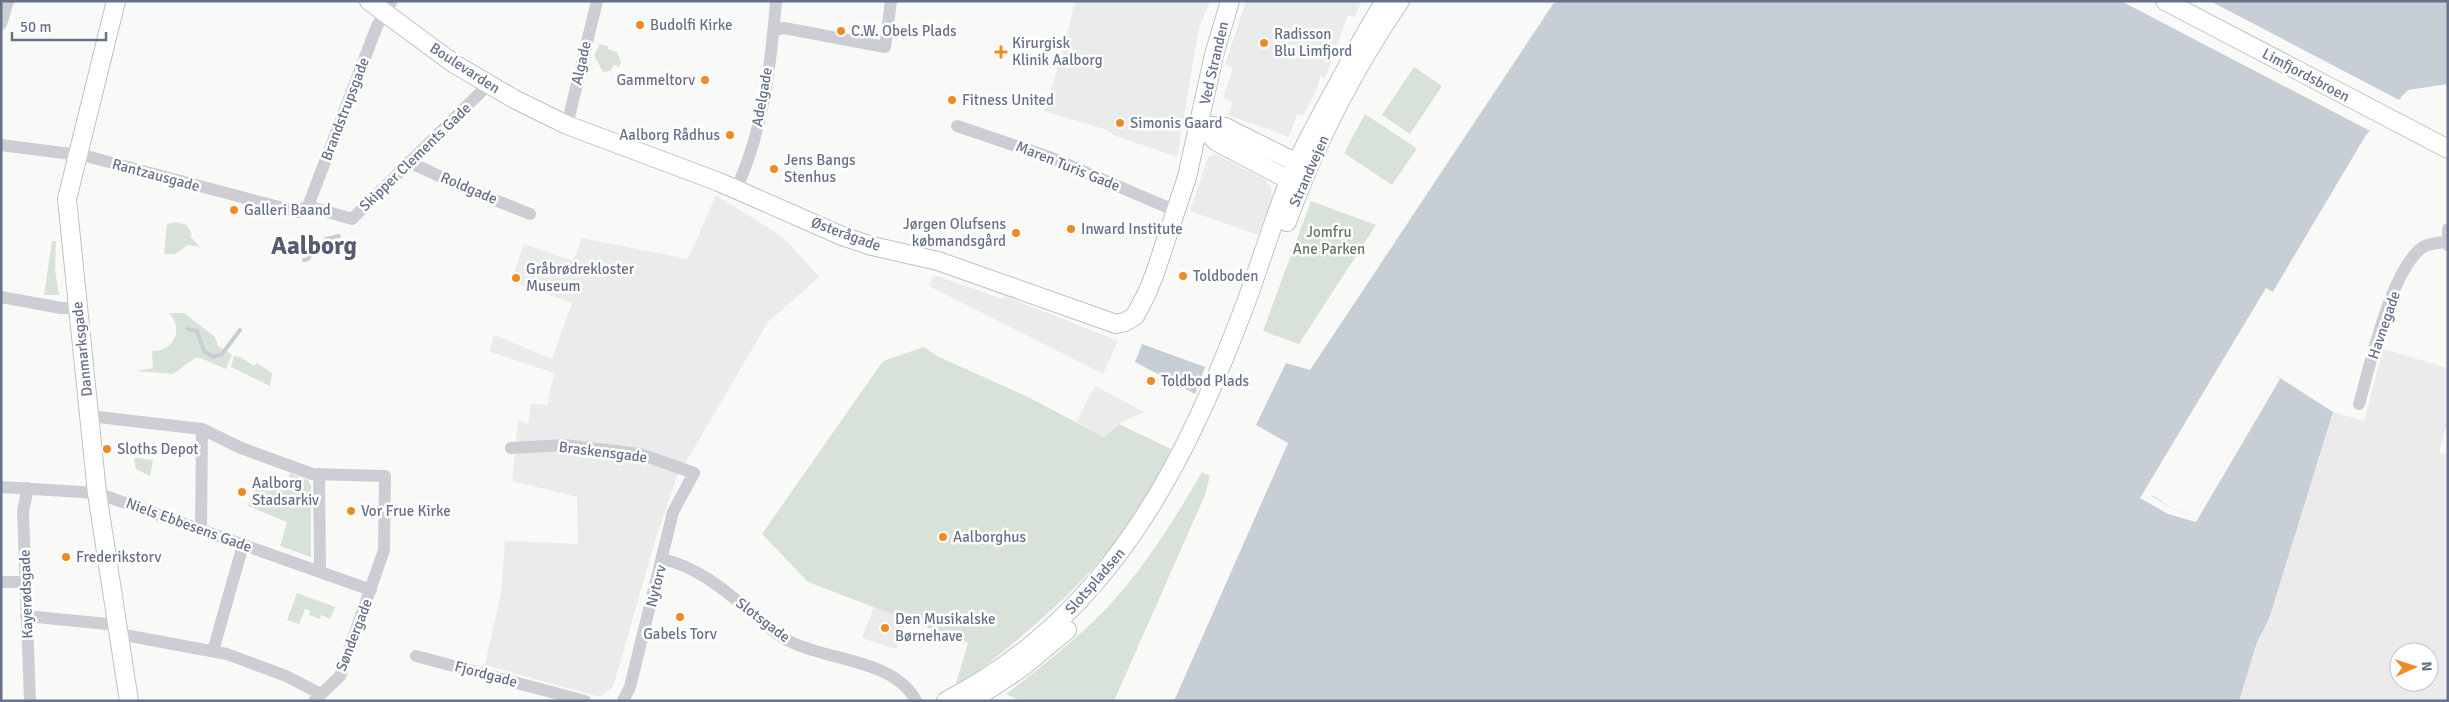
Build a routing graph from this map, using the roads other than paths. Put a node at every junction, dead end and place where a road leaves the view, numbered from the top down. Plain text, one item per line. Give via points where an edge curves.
1 (8, 1) edge
2 (116, 1) edge
3 (369, 1) edge
4 (597, 1) edge
5 (776, 1) edge
6 (891, 1) edge
7 (1230, 1) edge
8 (1385, 1) edge
9 (1400, 1) edge
10 (2165, 1) edge
11 (388, 7) edge
12 (1, 24) edge
13 (774, 30) junction
14 (489, 84) junction
15 (567, 125) junction
16 (1200, 125) junction
17 (958, 126) dead end
18 (1, 145) edge
19 (2448, 149) edge
20 (77, 154) junction
21 (409, 162) junction
22 (1297, 173) junction
23 (736, 189) junction
24 (308, 206) junction
25 (1176, 211) junction
26 (530, 214) dead end
27 (2448, 229) edge
28 (2447, 244) edge
29 (1, 297) edge
30 (77, 308) junction
31 (1129, 320) joint
32 (2360, 404) dead end
33 (89, 416) junction
34 (202, 429) junction
35 (1198, 432) joint
36 (511, 448) dead end
37 (694, 473) joint
38 (320, 474) junction
39 (1, 486) edge
40 (28, 488) junction
41 (97, 493) junction
42 (201, 529) junction
43 (242, 545) junction
44 (662, 559) junction
45 (320, 572) junction
46 (1, 582) edge
47 (26, 582) junction
48 (370, 590) junction
49 (26, 616) junction
50 (119, 630) junction
51 (213, 651) junction
52 (416, 656) dead end
53 (318, 698) edge
54 (957, 699) edge
55 (30, 701) edge
56 (130, 701) edge
57 (585, 701) edge
58 (623, 701) edge
59 (916, 701) edge

1 - 12 street
2 - 20 street, Danmarksgade
3 - 11 street, Boulevarden
4 - 15 street, Algade
5 - 13 street, Adelgade
6 - 13 street via 885,47 784,28
7 - 16 street, Ved Stranden via 1214,55
8 - 22 street, Strandvejen via 1312,129
9 - 22 street, Strandvejen
10 - 19 street, Limfjordsbroen
11 - 14 street, Boulevarden via 454,63
11 - 24 street, Brandstrupsgade via 377,26
13 - 23 street, Adelgade via 752,153
14 - 15 street, Boulevarden
14 - 21 street, Skipper Clements Gade
15 - 23 street, Østerågade
16 - 22 street, Ved Stranden via 1217,142
16 - 25 street, Ved Stranden
17 - 25 street, Maren Turis Gade via 1052,158
18 - 20 street, Rantzausgade
20 - 24 street, Rantzausgade via 274,207 298,212
20 - 30 street, Danmarksgade via 67,199
21 - 24 street, Skipper Clements Gade via 352,218
21 - 26 street, Roldgade
22 - 35 street, Strandvejen
23 - 31 street, Østerågade via 872,246 938,261 1112,323
25 - 31 street, Ved Stranden via 1147,293 1139,310
27 - 28 street
28 - 32 street, Havnegade via 2434,243 2423,247 2408,263 2389,303
29 - 30 street
30 - 33 street, Danmarksgade
33 - 34 street
33 - 41 street, Danmarksgade
34 - 38 street via 241,448 305,472
34 - 42 street
35 - 54 street, Slotspladsen via 1142,523 1096,582 1035,642
36 - 37 street, Braskensgade via 564,445 640,454
37 - 44 street, Nytorv via 674,512
38 - 45 street
38 - 48 street, Søndergade via 385,476 384,550
39 - 40 street, Niels Ebbesens Gade
40 - 41 street, Niels Ebbesens Gade
40 - 47 street, Kayerødsgade via 23,511
41 - 42 street, Niels Ebbesens Gade
41 - 50 street, Danmarksgade
42 - 43 street, Niels Ebbesens Gade
43 - 45 street, Niels Ebbesens Gade
43 - 51 street
44 - 58 street, Nytorv via 630,687
44 - 59 street, Slotsgade via 675,562 714,582 789,641 888,674 906,686
45 - 48 street, Niels Ebbesens Gade
46 - 47 street
47 - 49 street, Kayerødsgade
48 - 53 street, Søndergade via 340,676
49 - 50 street
49 - 55 street, Kayerødsgade
50 - 51 street
50 - 56 street, Danmarksgade
51 - 53 street via 286,676
52 - 57 street, Fjordgade

